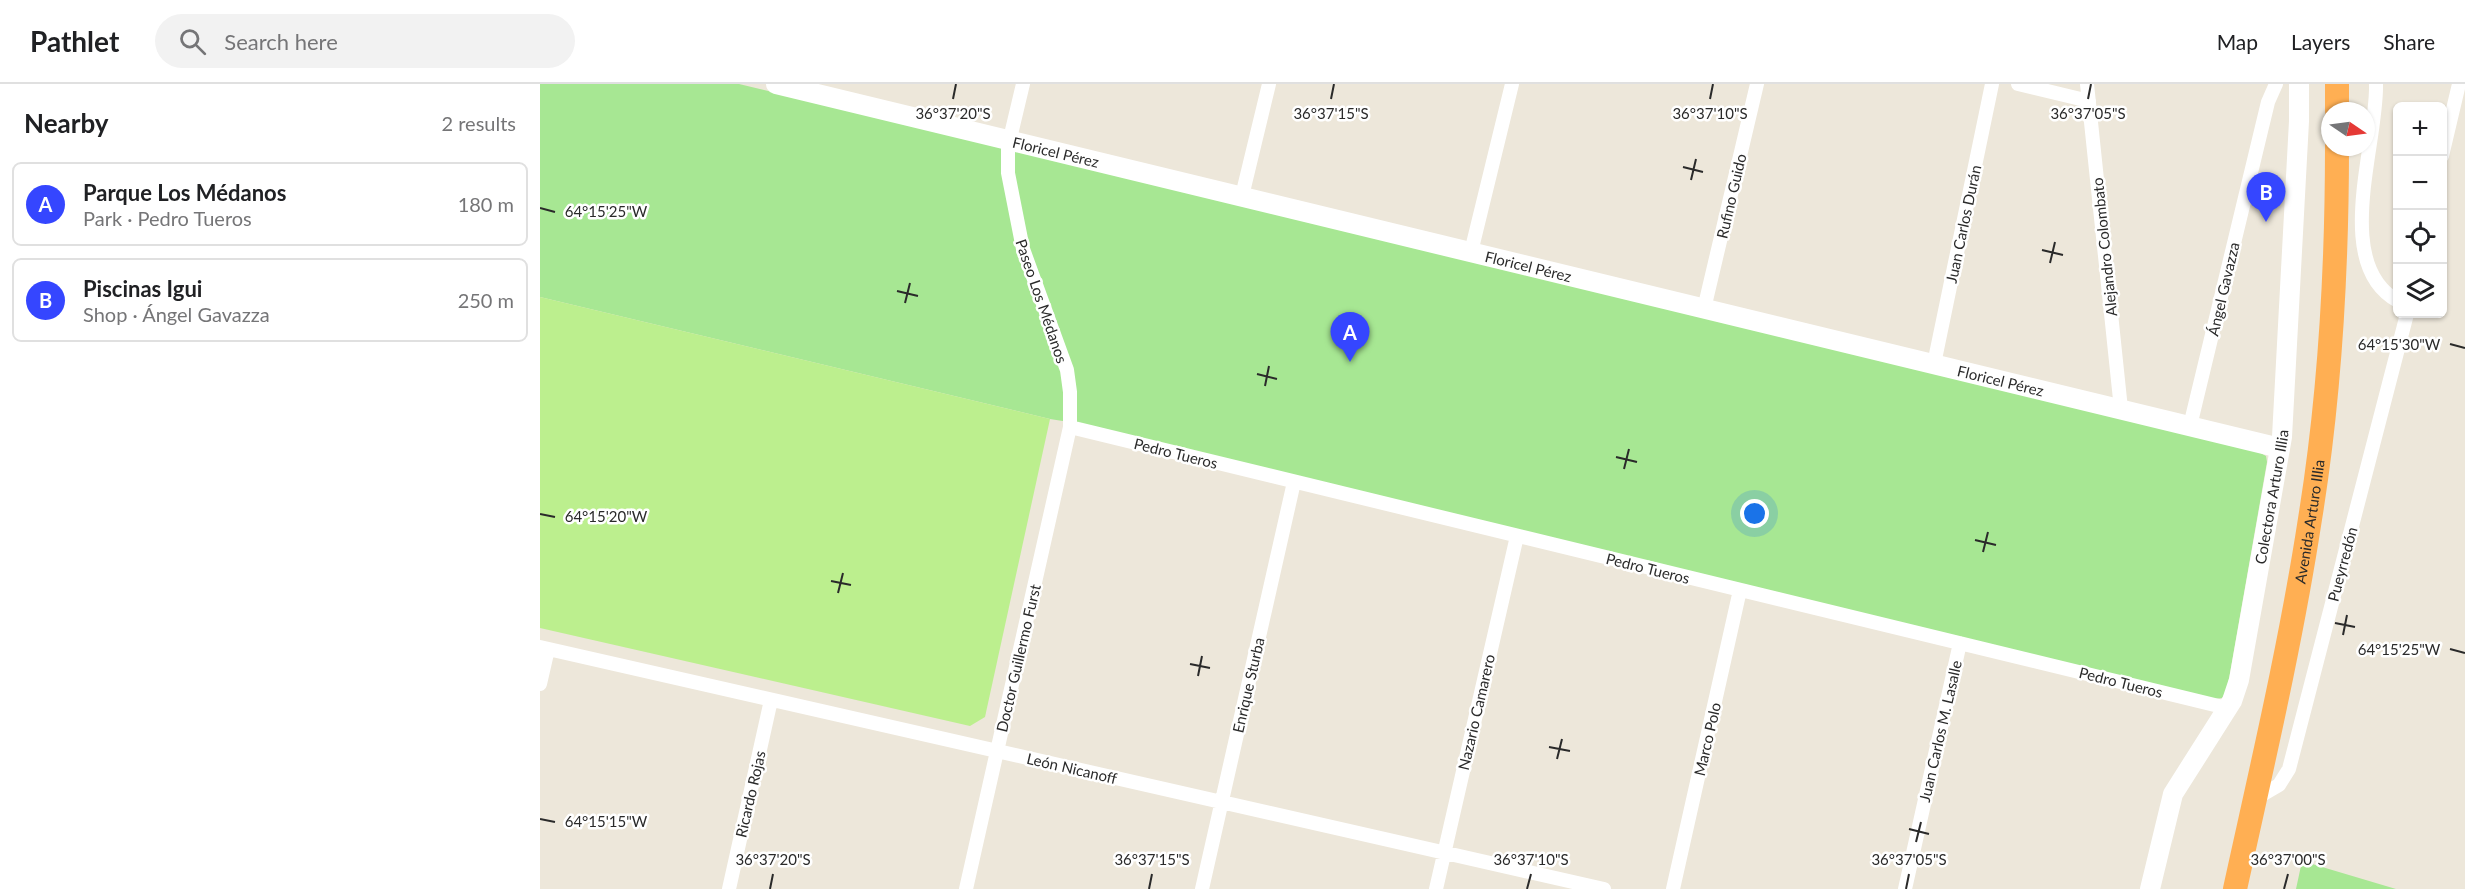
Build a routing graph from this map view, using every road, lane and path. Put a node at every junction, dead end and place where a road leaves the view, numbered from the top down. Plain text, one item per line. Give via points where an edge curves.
1 (779, 84) edge
2 (1023, 84) edge
3 (1269, 84) edge
4 (1512, 84) edge
5 (1757, 84) edge
6 (1992, 84) edge
7 (2018, 84) edge
8 (2087, 84) edge
9 (2276, 84) edge
10 (2299, 84) edge
11 (2337, 84) edge
12 (2376, 84) edge
13 (2459, 84) edge
14 (2089, 101) junction
15 (2337, 102) edge
16 (2447, 135) edge
17 (1010, 140) junction
18 (2337, 156) edge
19 (1242, 196) junction
20 (1471, 252) junction
21 (2393, 298) edge
22 (1704, 309) junction
23 (2406, 318) edge
24 (1934, 364) junction
25 (2121, 410) junction
26 (2190, 426) junction
27 (1070, 427) junction
28 (2280, 448) junction
29 (1294, 482) junction
30 (1517, 536) junction
31 (1740, 590) junction
32 (1960, 643) junction
33 (544, 648) edge
34 (540, 684) edge
35 (771, 700) junction
36 (2227, 708) junction
37 (997, 751) junction
38 (2255, 799) junction
39 (1222, 802) junction
40 (1444, 853) junction
41 (729, 889) edge
42 (966, 889) edge
43 (1202, 889) edge
44 (1436, 889) edge
45 (1604, 889) edge
46 (1673, 889) edge
47 (1905, 889) edge
48 (2150, 889) edge
49 (2235, 889) edge

1 - 17 street, Floricel Pérez
2 - 17 street, Paseo Los Médanos
3 - 19 street
4 - 20 street
5 - 22 street, Rufino Guido
6 - 24 street, Juan Carlos Durán
7 - 14 street
8 - 14 street, Alejandro Colombato
9 - 26 street, Ángel Gavazza via 2268,102
10 - 28 street, Colectora Arturo Illia
11 - 15 highway
12 - 21 street via 2362,202 2363,237 2375,282
13 - 16 street
14 - 25 street, Alejandro Colombato
17 - 19 street, Floricel Pérez
17 - 27 street, Paseo Los Médanos via 1007,165 1017,227 1066,370
18 - 38 highway, Avenida Arturo Illia via 2334,289 2322,433 2296,604
19 - 20 street, Floricel Pérez
20 - 22 street, Floricel Pérez
22 - 24 street, Floricel Pérez
23 - 38 street, Pueyrredón via 2289,769 2279,785
24 - 25 street, Floricel Pérez
25 - 26 street, Floricel Pérez
26 - 28 street, Floricel Pérez
27 - 29 street, Pedro Tueros
27 - 37 street, Doctor Guillermo Furst
28 - 36 street, Colectora Arturo Illia via 2237,687
29 - 30 street, Pedro Tueros
29 - 39 street, Enrique Sturba
30 - 31 street, Pedro Tueros
30 - 40 street, Nazario Camarero
31 - 32 street, Pedro Tueros
31 - 46 street, Marco Polo
32 - 36 street, Pedro Tueros
32 - 47 street, Juan Carlos M. Lasalle
33 - 34 street
33 - 35 street, León Nicanoff
35 - 37 street, León Nicanoff
35 - 41 street, Ricardo Rojas
36 - 48 street, Colectora Arturo Illia via 2173,794
37 - 39 street, León Nicanoff
37 - 42 street, Doctor Guillermo Furst
38 - 49 highway, Avenida Arturo Illia
39 - 40 street, León Nicanoff
39 - 43 street, Enrique Sturba
40 - 44 street, Nazario Camarero
40 - 45 street, León Nicanoff

